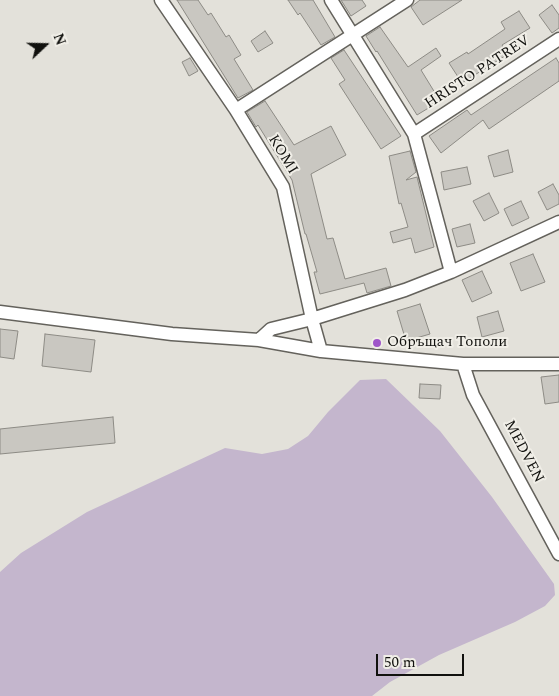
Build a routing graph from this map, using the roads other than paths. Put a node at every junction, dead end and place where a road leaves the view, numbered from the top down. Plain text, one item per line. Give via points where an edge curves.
1 (161, 0) edge
2 (331, 0) edge
3 (407, 0) edge
4 (354, 35) junction
5 (559, 39) edge
6 (236, 110) junction
7 (414, 134) junction
8 (559, 222) edge
9 (450, 272) junction
10 (0, 312) edge
11 (312, 319) junction
12 (258, 340) junction
13 (321, 350) junction
14 (463, 364) junction
15 (559, 364) edge
16 (559, 554) edge

1 - 6 street, KOMI
2 - 4 street
3 - 4 street
4 - 6 street
4 - 7 street
5 - 7 street, HRISTO PATREV
6 - 11 street, KOMI via 283,187
7 - 9 street
8 - 9 street
9 - 11 street via 405,290
10 - 12 street via 172,334
11 - 12 street via 271,329
11 - 13 street, KOMI
12 - 13 street
13 - 14 street
14 - 15 street
14 - 16 street, MEDVEN via 473,395

